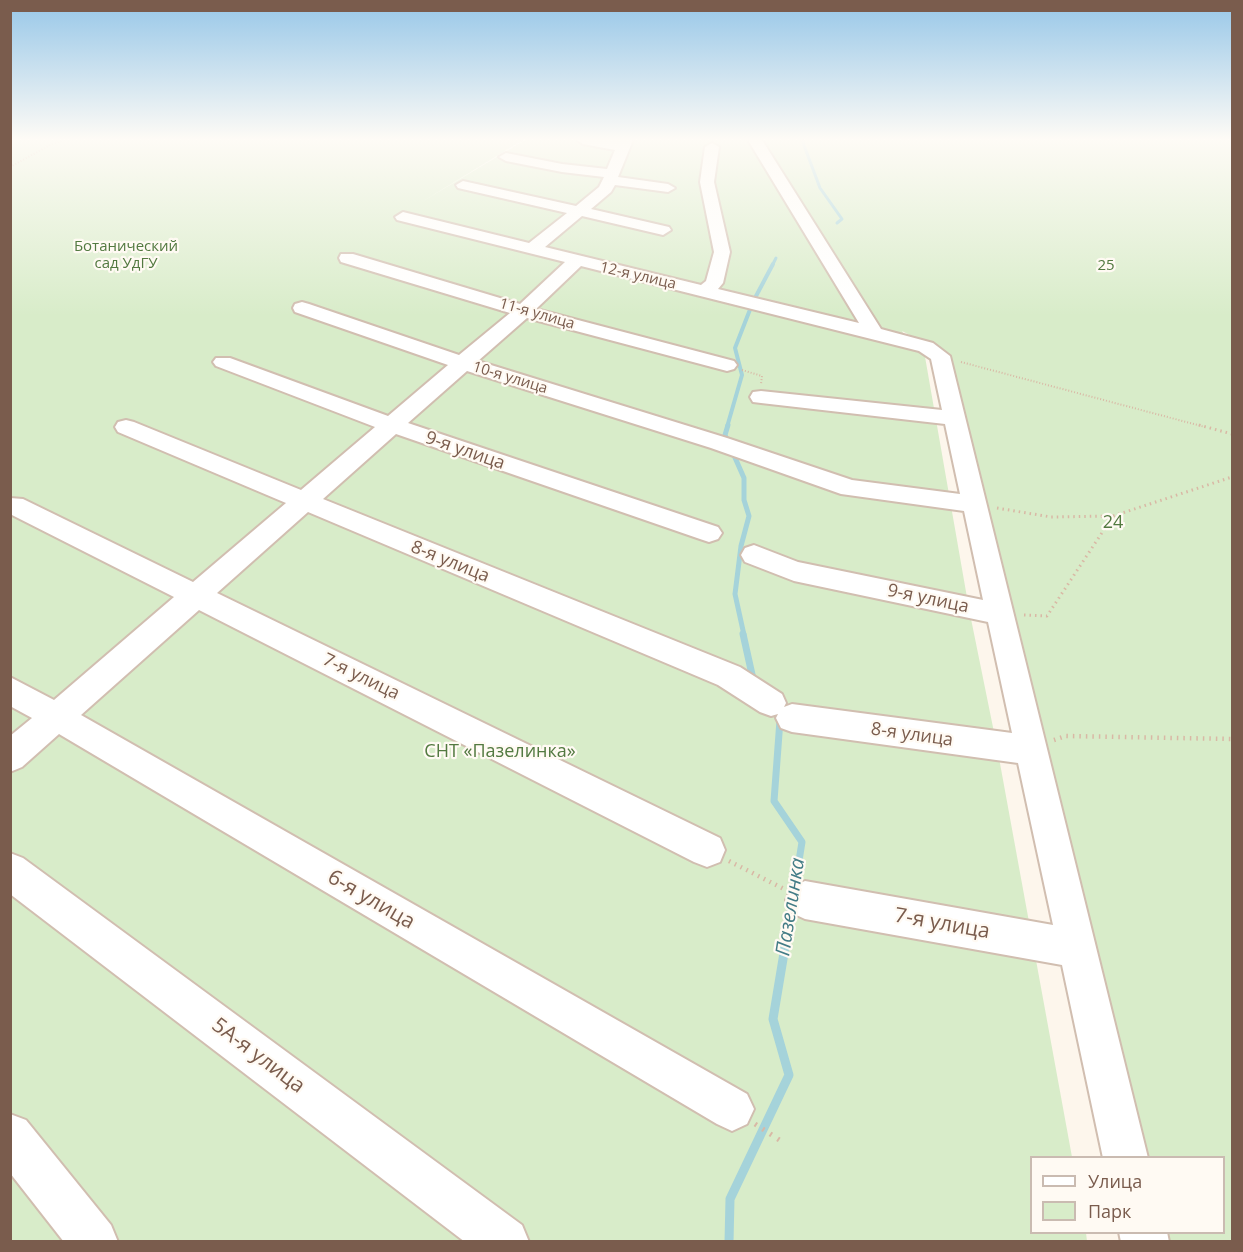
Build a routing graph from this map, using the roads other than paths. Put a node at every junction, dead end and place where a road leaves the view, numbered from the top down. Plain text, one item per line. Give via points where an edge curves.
1 (522, 198) edge
2 (594, 198) edge
3 (710, 198) edge
4 (791, 198) edge
5 (577, 211) junction
6 (403, 217) dead end
7 (663, 230) dead end
8 (531, 250) junction
9 (347, 258) dead end
10 (576, 261) junction
11 (704, 291) junction
12 (302, 308) dead end
13 (523, 311) junction
14 (874, 333) junction
15 (223, 362) dead end
16 (462, 363) junction
17 (727, 365) dead end
18 (761, 397) dead end
19 (954, 418) junction
20 (391, 426) junction
21 (126, 427) dead end
22 (303, 502) junction
23 (974, 504) junction
24 (14, 505) dead end
25 (709, 534) dead end
26 (754, 555) dead end
27 (195, 596) junction
28 (999, 613) junction
29 (10, 690) edge
30 (55, 717) junction
31 (1031, 748) junction
32 (10, 757) edge
33 (707, 850) road end
34 (10, 871) edge
35 (805, 900) road end
36 (1078, 949) junction
37 (743, 1117) road end
38 (10, 1136) edge
39 (1126, 1156) edge
40 (94, 1242) edge
41 (505, 1242) edge

1 - 5 street
2 - 5 street
3 - 11 street via 722,252 714,283
4 - 14 street
5 - 7 street
5 - 8 street
6 - 8 street, 12-я улица
8 - 10 street, 12-я улица
9 - 13 street, 11-я улица
10 - 11 street, 12-я улица
10 - 13 street
11 - 14 street, 12-я улица
12 - 16 street, 10-я улица
13 - 16 street
13 - 17 street, 11-я улица
14 - 19 street, 12-я улица via 926,347 940,356
15 - 20 street, 9-я улица
16 - 20 street
16 - 23 street, 10-я улица via 850,488
18 - 19 street
19 - 23 street
20 - 22 street
20 - 25 street, 9-я улица
21 - 22 street, 8-я улица
22 - 27 street
22 - 31 street, 8-я улица via 729,676 782,711 997,747
23 - 28 street
24 - 27 street, 7-я улица
26 - 28 street, 9-я улица via 794,571
27 - 30 street
27 - 33 street, 7-я улица
28 - 31 street
29 - 30 street, 6-я улица
30 - 32 street
30 - 37 street, 6-я улица
31 - 36 street
34 - 41 street, 5А-я улица
35 - 36 street, 7-я улица
36 - 39 street
38 - 40 street

